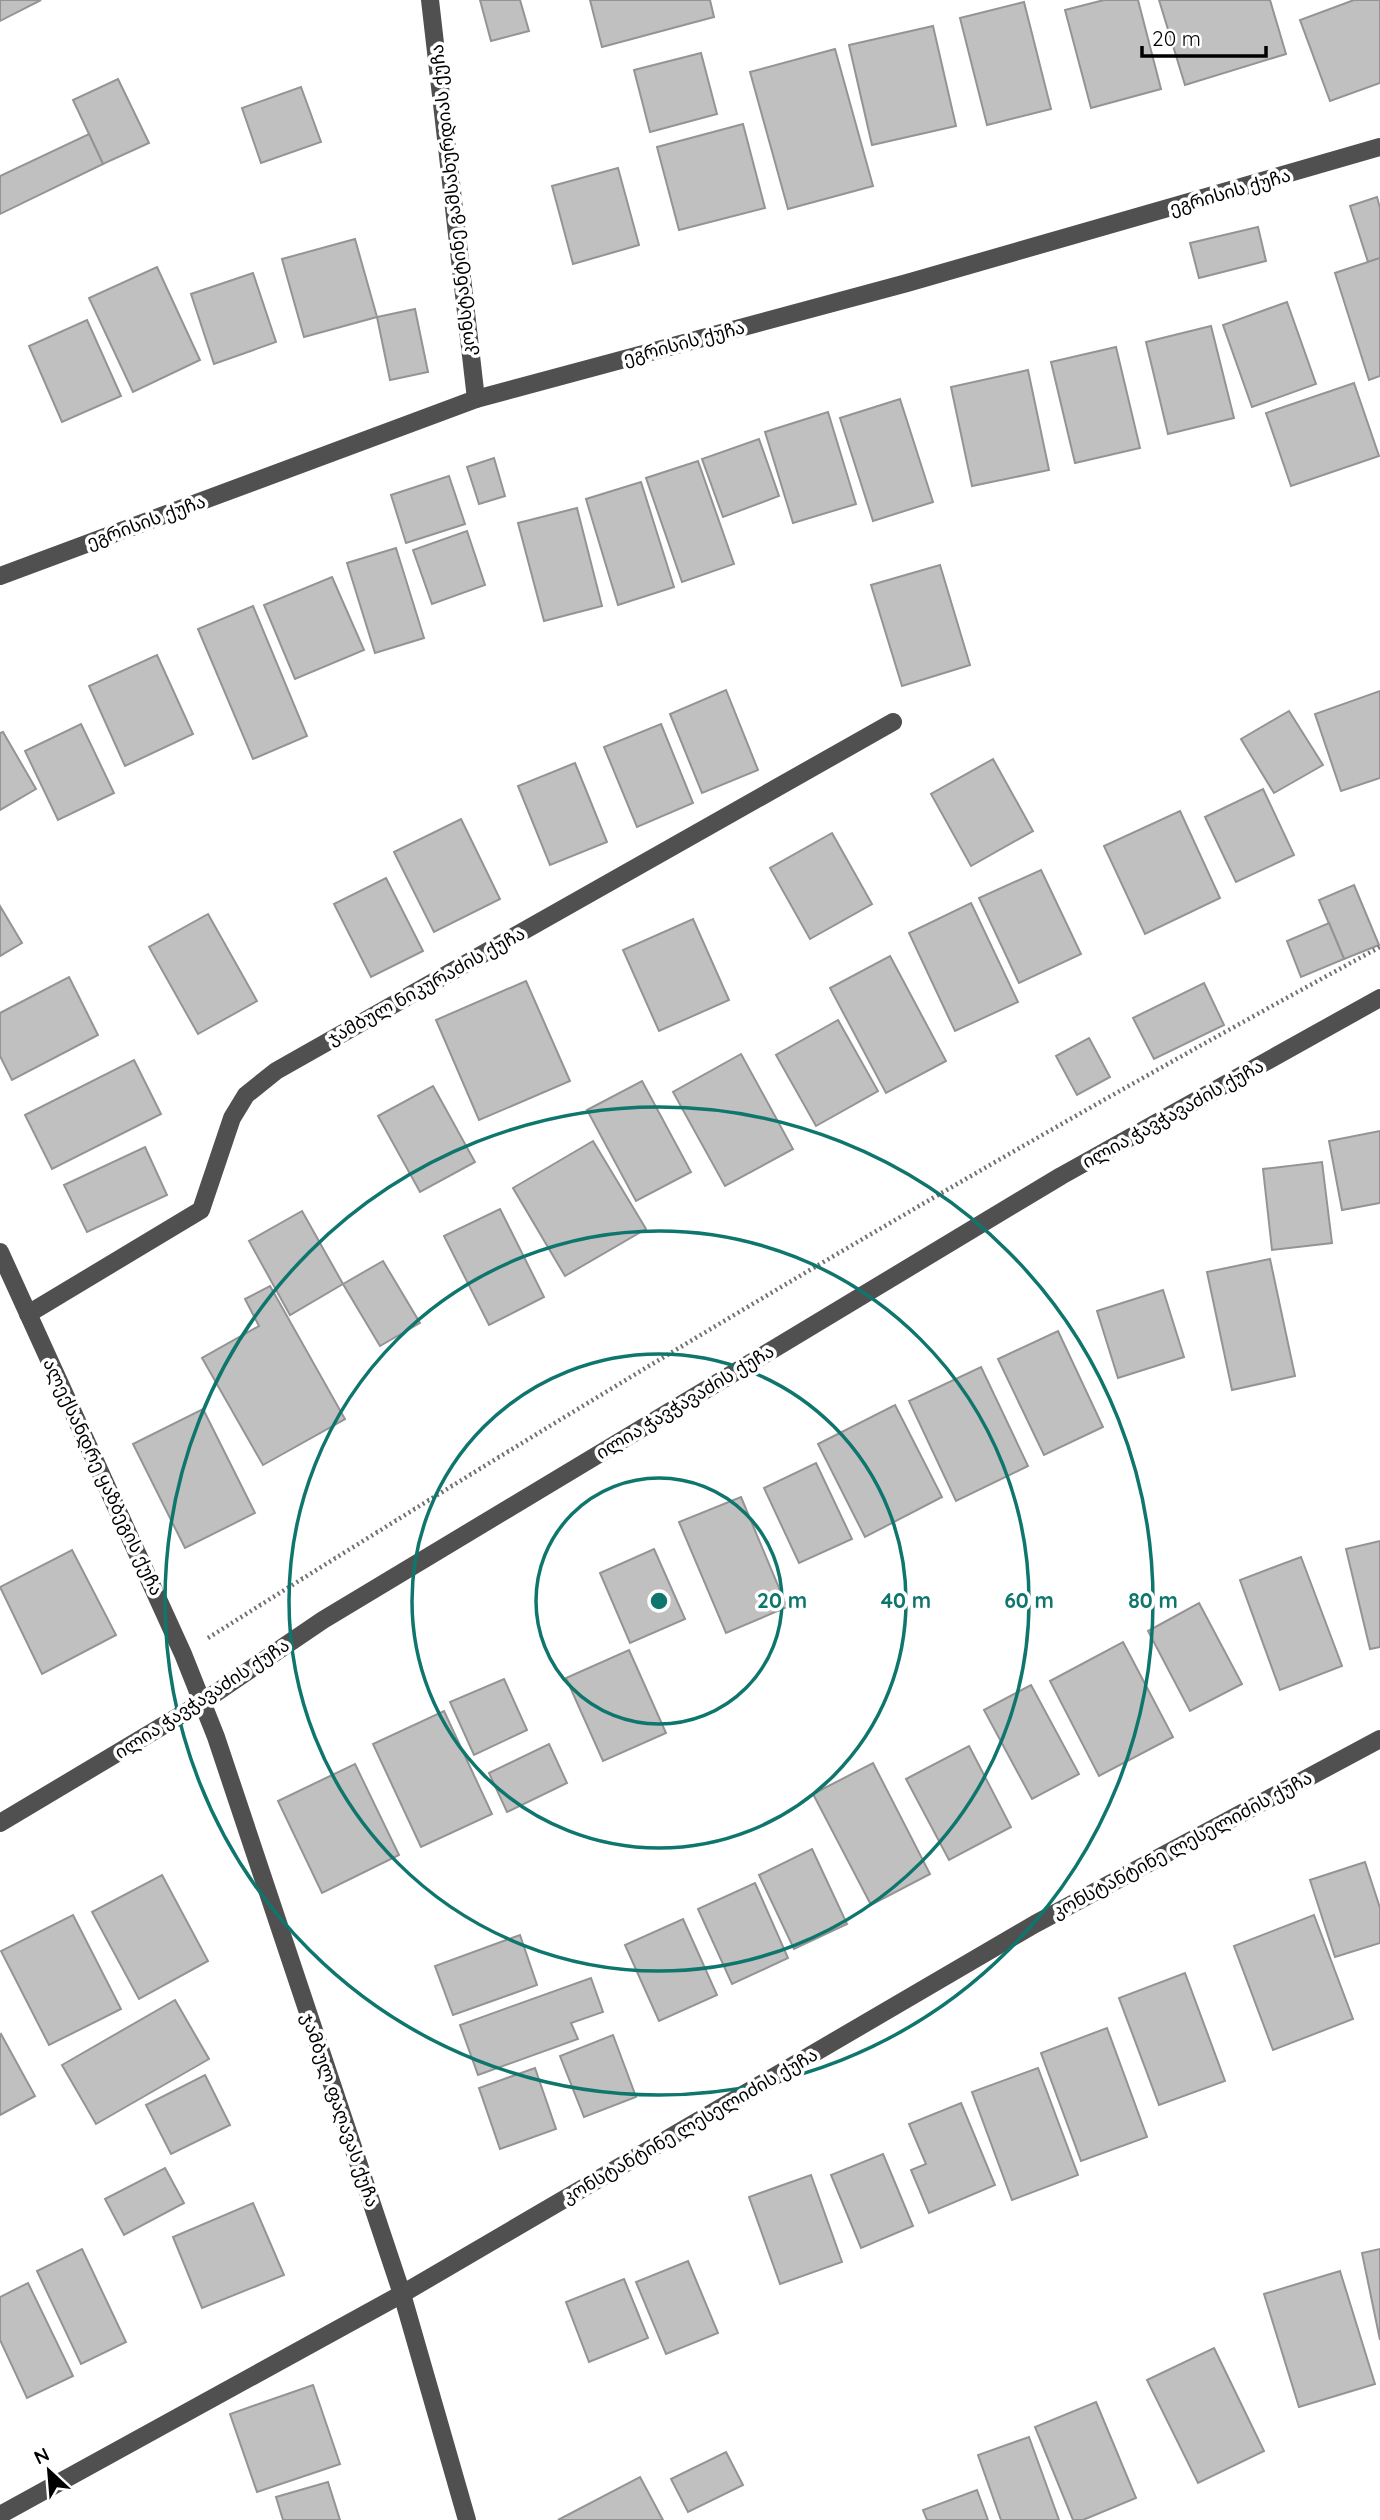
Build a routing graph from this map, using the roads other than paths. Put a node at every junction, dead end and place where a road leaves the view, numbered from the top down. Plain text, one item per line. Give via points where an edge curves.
1 (430, 0) edge
2 (1380, 147) edge
3 (475, 399) junction
4 (0, 576) edge
5 (894, 722) dead end
6 (1380, 998) edge
7 (0, 1252) edge
8 (28, 1314) junction
9 (201, 1703) junction
10 (1380, 1739) edge
11 (0, 1823) edge
12 (402, 2294) junction
13 (0, 2515) edge
14 (467, 2520) edge

1 - 3 street, კონსტანტინე გამსახურდიას ქუჩა
2 - 3 street, ეგრისის ქუჩა via 907,283
3 - 4 street, ეგრისის ქუჩა
5 - 8 street, ჯამბულ ნიკურაძის ქუჩა via 276,1071 246,1095 232,1118 201,1210
6 - 9 street, ილია ჭავჭავაძის ქუჩა via 1061,1176 323,1620
7 - 8 street, ალექსანდრე ყაზბეგის ქუჩა
8 - 9 street, ალექსანდრე ყაზბეგის ქუჩა
9 - 11 street, ილია ჭავჭავაძის ქუჩა
9 - 12 street, ჯამბულ ფაღავას ქუჩა
10 - 12 street, კონსტანტინე ლესელიძის ქუჩა via 1035,1924
12 - 13 street, კონსტანტინე ლესელიძის ქუჩა
12 - 14 street, ჯამბულ ფაღავას ქუჩა

